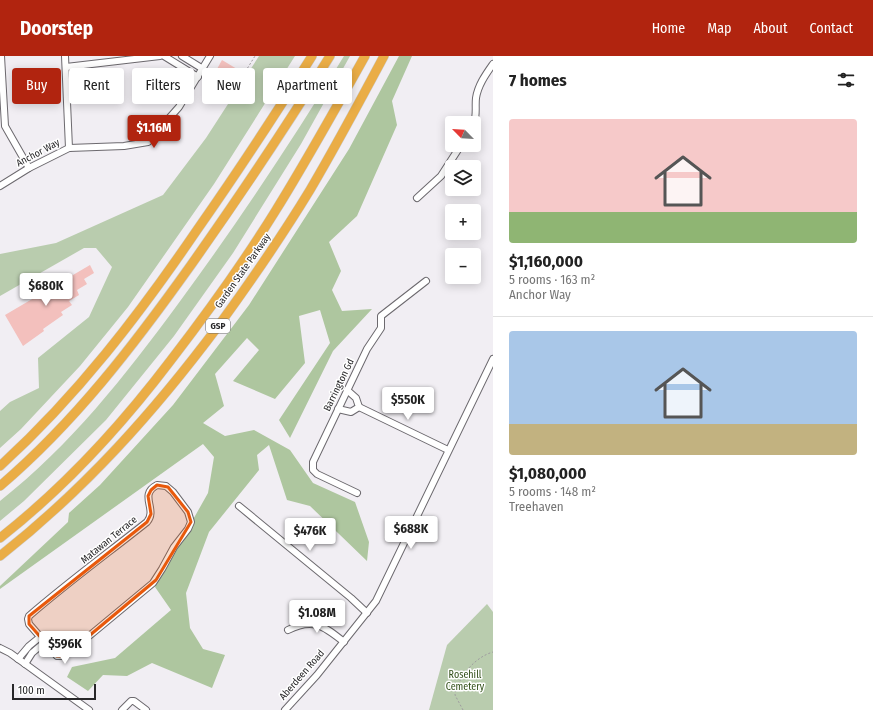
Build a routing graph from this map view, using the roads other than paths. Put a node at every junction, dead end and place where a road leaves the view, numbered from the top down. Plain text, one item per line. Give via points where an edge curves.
1 (1, 56) edge
2 (65, 56) edge
3 (160, 56) edge
4 (164, 56) edge
5 (182, 56) edge
6 (210, 56) edge
7 (312, 56) edge
8 (330, 56) edge
9 (365, 56) edge
10 (384, 56) edge
11 (493, 64) edge
12 (66, 67) junction
13 (202, 68) edge
14 (204, 68) edge
15 (202, 71) edge
16 (198, 77) junction
17 (475, 116) edge
18 (69, 148) junction
19 (456, 152) edge
20 (29, 168) junction
21 (0, 186) edge
22 (417, 198) dead end
23 (426, 280) dead end
24 (493, 359) edge
25 (347, 390) junction
26 (359, 408) junction
27 (338, 409) junction
28 (448, 450) junction
29 (0, 466) edge
30 (0, 486) edge
31 (357, 493) dead end
32 (239, 506) dead end
33 (0, 538) edge
34 (0, 556) edge
35 (367, 613) junction
36 (288, 630) dead end
37 (40, 636) junction
38 (45, 642) junction
39 (344, 642) junction
40 (0, 648) edge
41 (18, 659) junction
42 (25, 664) junction
43 (89, 710) edge
44 (122, 710) edge
45 (146, 710) edge
46 (285, 710) edge

1 - 20 street via 5,126
2 - 12 street
3 - 12 street
4 - 16 street
5 - 13 street
6 - 14 street, Anchor Way
7 - 29 highway via 210,212 134,319 64,403
8 - 30 highway via 219,225 126,353 61,428
9 - 33 highway, Garden State Parkway / GSP via 276,209 188,338 106,439 64,482
10 - 34 highway, Garden State Parkway / GSP via 340,139 298,209 249,283 192,360 145,419 98,469 55,510
11 - 17 street via 478,91
12 - 18 street
15 - 16 street, Anchor Way
16 - 18 street, Anchor Way via 179,107 148,142 124,146
18 - 20 street, Anchor Way
19 - 22 street via 438,179
20 - 21 street, Anchor Way
23 - 25 street, Barrington Gd via 381,316 381,328 366,349
24 - 28 street, Aberdeen Road
25 - 26 street via 356,398
25 - 27 street, Barrington Gd
26 - 27 street via 351,412
26 - 28 street
27 - 31 street, Barrington Gd via 312,467 317,474
28 - 35 street, Aberdeen Road via 385,584
32 - 35 street
35 - 39 street, Aberdeen Road
36 - 39 street via 303,623 316,624 328,629
37 - 38 street, Matawan Terrace
37 - 38 street, Matawan Terrace via 29,624 29,616 147,522 151,514 148,496 151,490 157,485 168,487 188,512 191,522 156,580 65,656 57,656
37 - 41 street
38 - 42 street via 32,653
39 - 46 street, Aberdeen Road
40 - 41 street
41 - 42 street
42 - 43 street
44 - 45 street via 131,700

